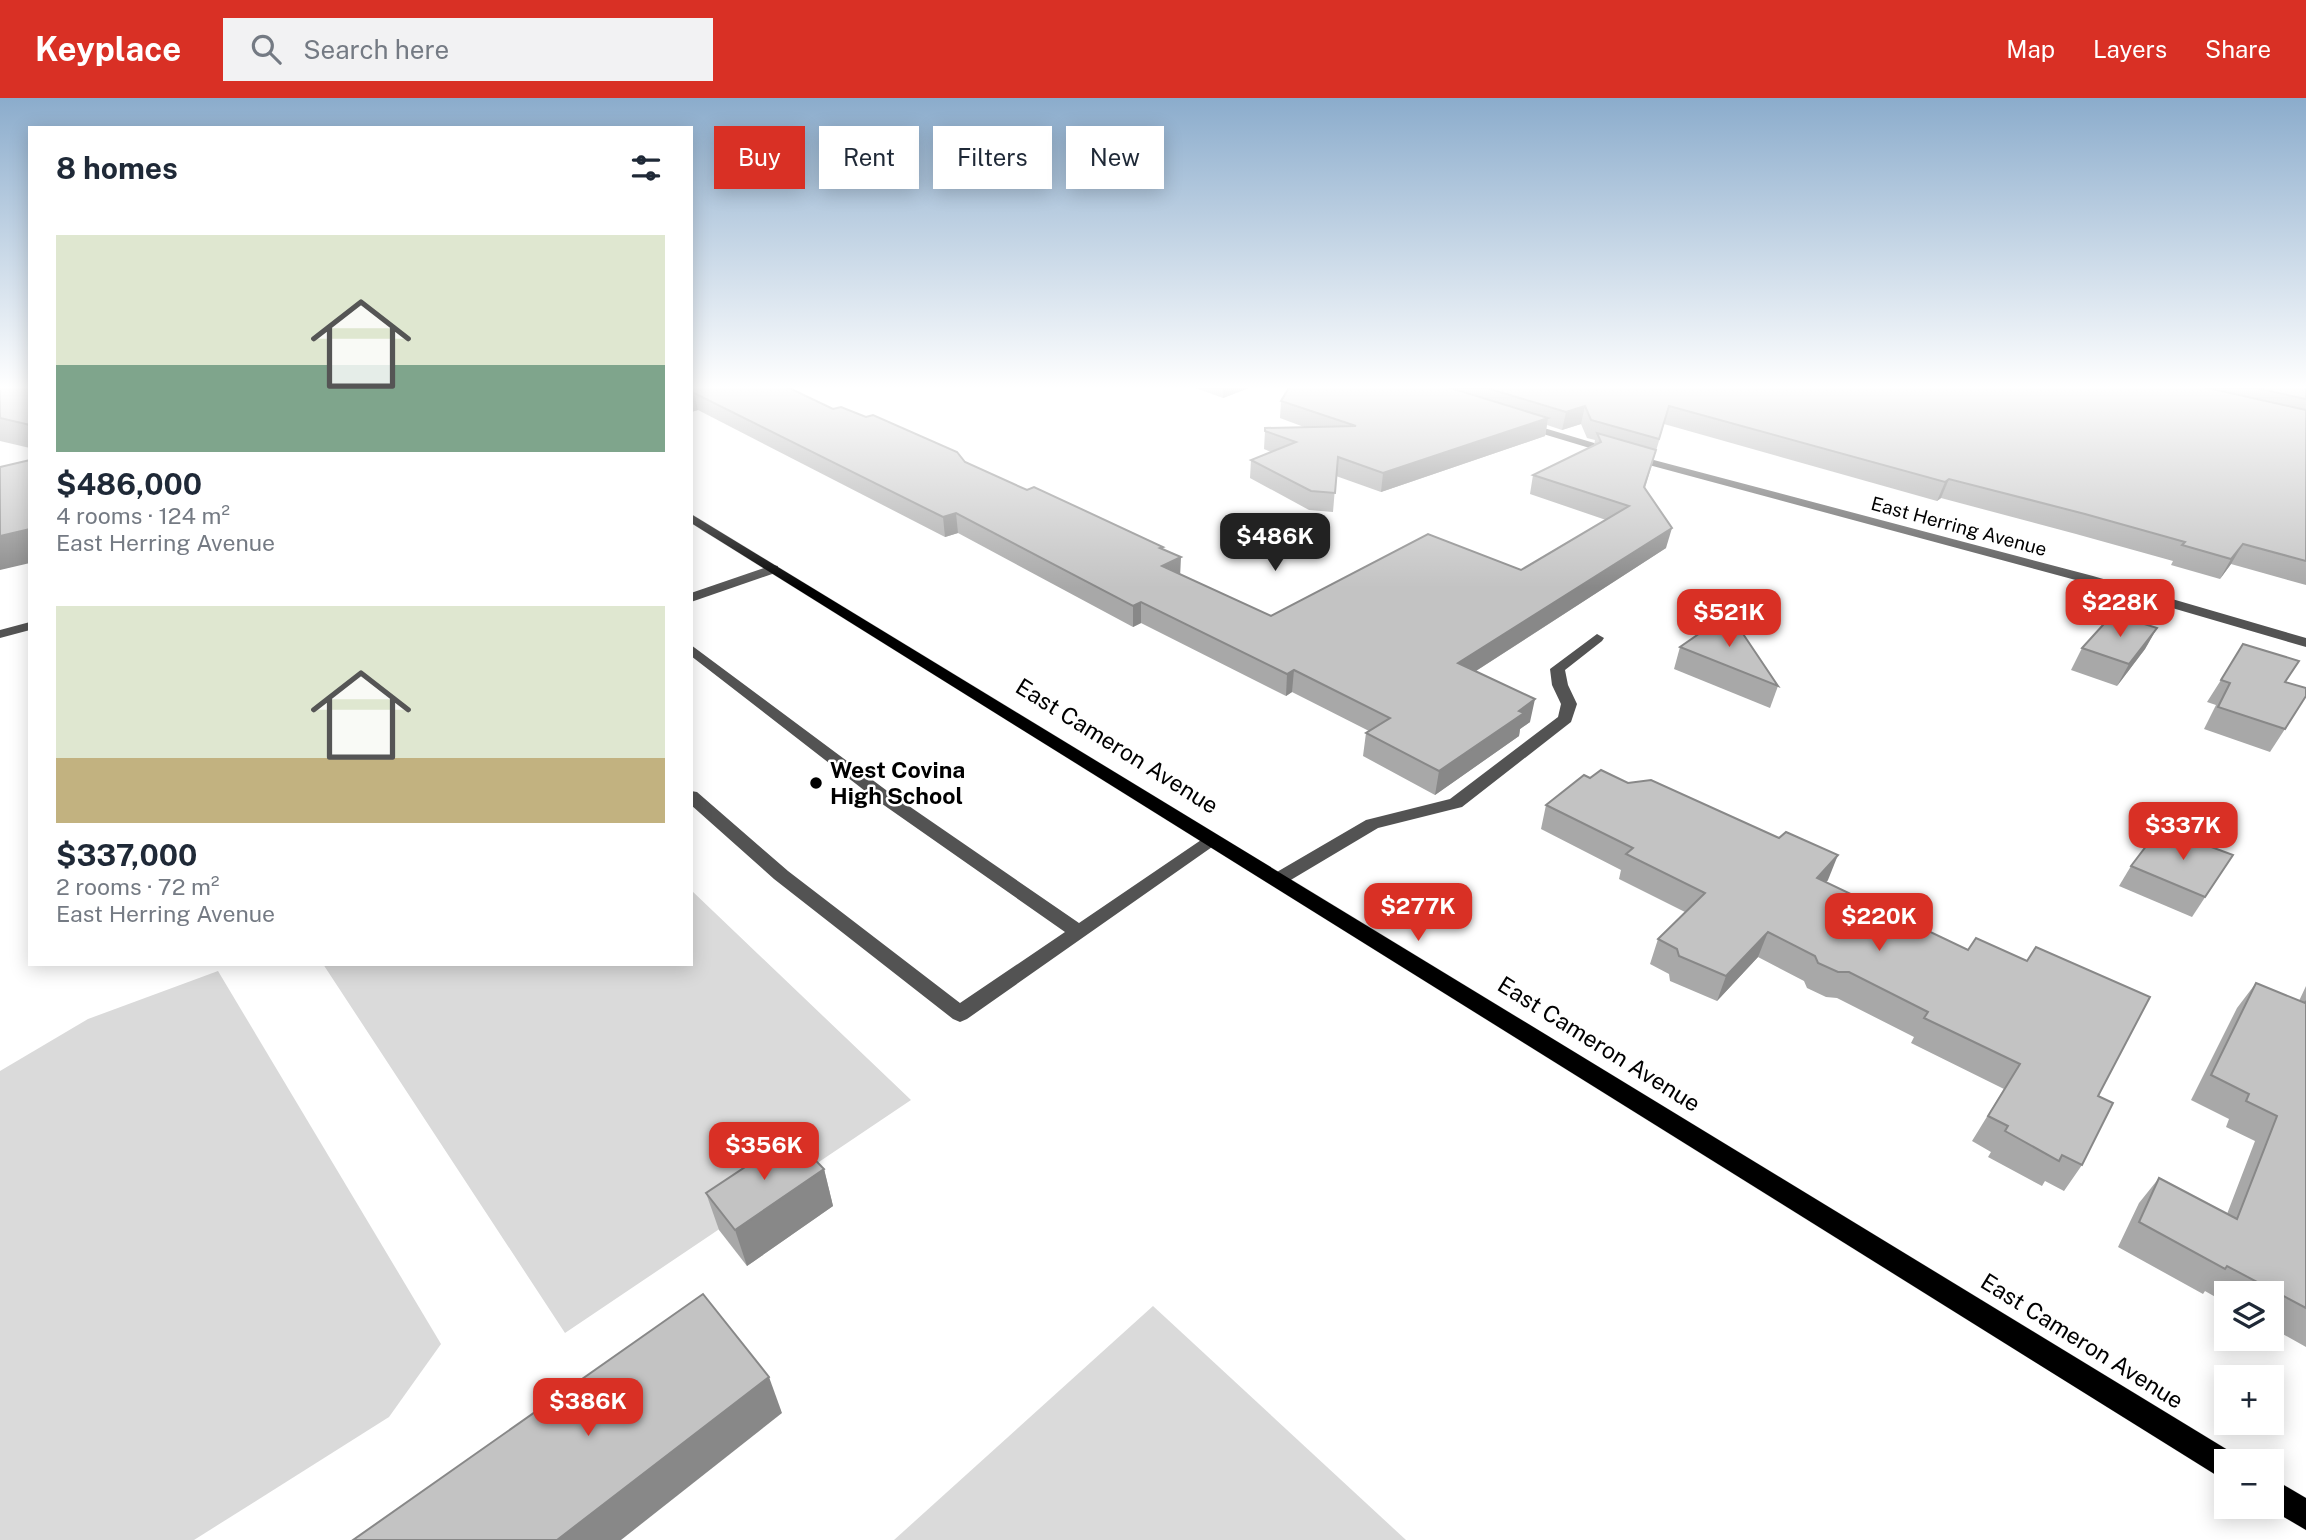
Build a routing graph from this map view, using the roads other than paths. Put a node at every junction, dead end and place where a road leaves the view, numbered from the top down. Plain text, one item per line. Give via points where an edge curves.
1 (1621, 453) edge
2 (693, 519) edge
3 (774, 569) junction
4 (693, 597) edge
5 (28, 627) edge
6 (0, 634) edge
7 (1597, 638) dead end
8 (2306, 643) edge
9 (693, 651) edge
10 (693, 798) edge
11 (1213, 840) junction
12 (1276, 880) junction
13 (1079, 932) junction
14 (2214, 1458) edge
15 (2284, 1501) edge
16 (2306, 1515) edge

1 - 8 street, East Herring Avenue via 2088,579
2 - 3 main road, East Cameron Avenue
3 - 4 street
3 - 11 main road, East Cameron Avenue
5 - 6 street
7 - 12 street via 1557,669 1569,704 1565,719 1456,803 1372,824
9 - 13 street via 884,797
10 - 13 street via 781,875 960,1014
11 - 12 main road, East Cameron Avenue
11 - 13 street
12 - 14 main road, East Cameron Avenue
15 - 16 main road

